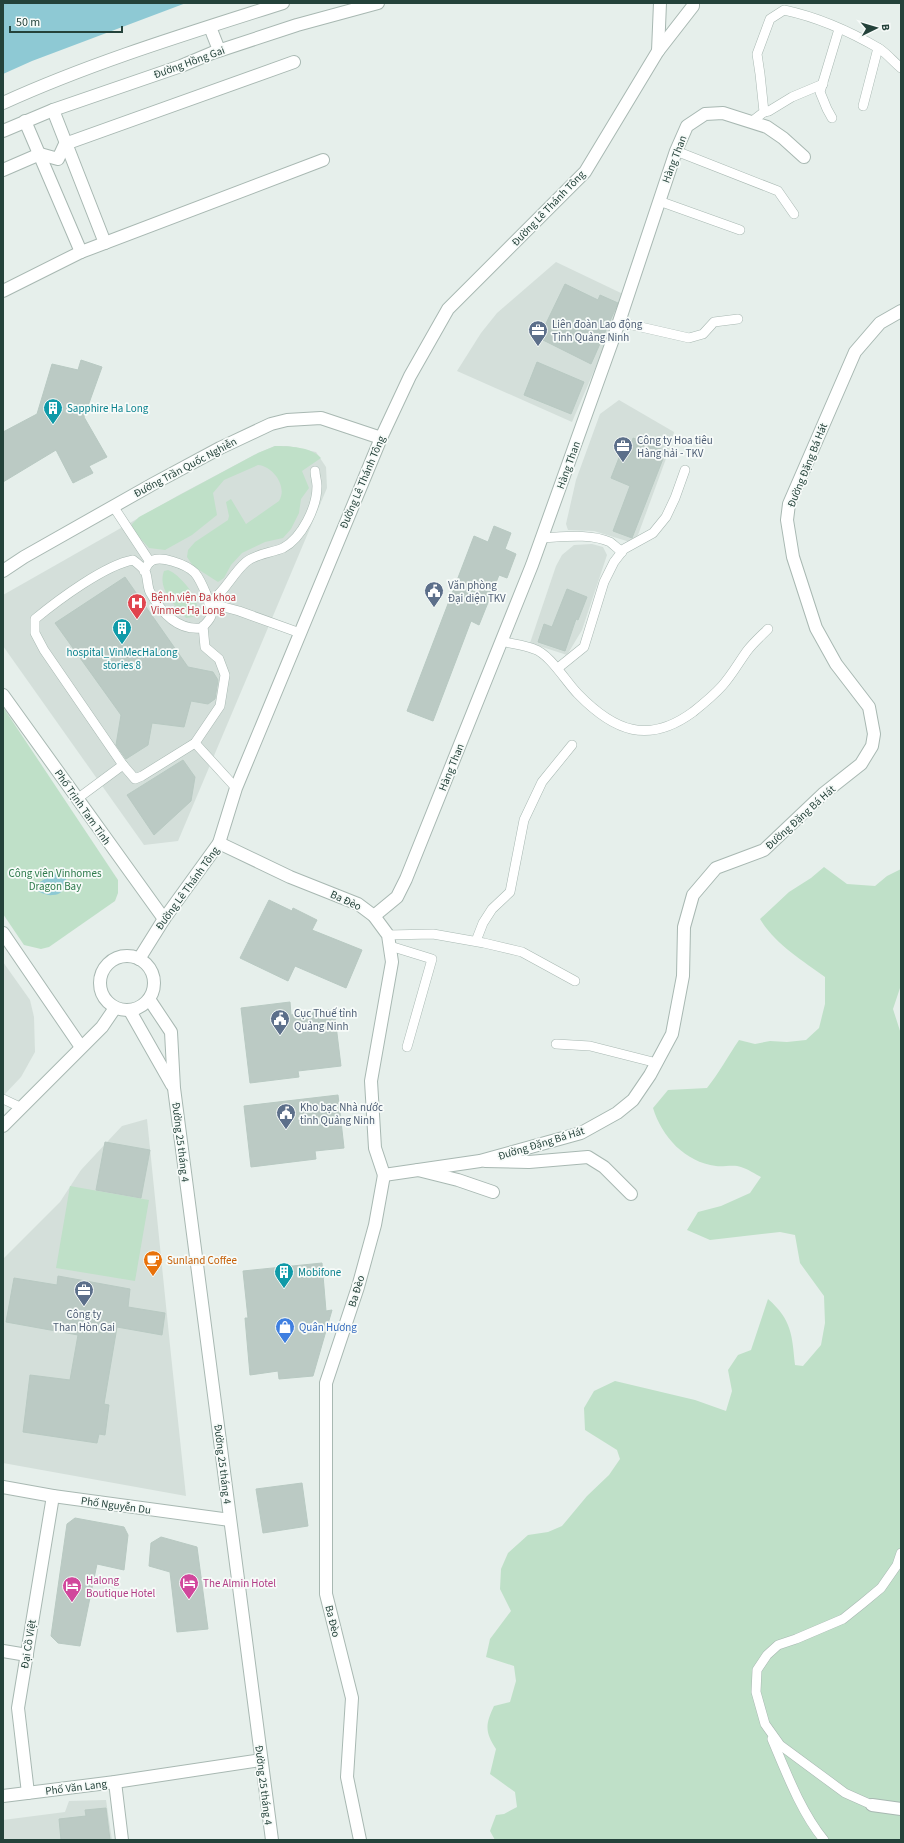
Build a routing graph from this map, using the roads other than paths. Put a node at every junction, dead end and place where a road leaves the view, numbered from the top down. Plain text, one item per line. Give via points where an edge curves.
1 (283, 3) edge
2 (378, 3) edge
3 (660, 3) edge
4 (693, 3) edge
5 (210, 27) junction
6 (839, 29) junction
7 (878, 48) junction
8 (219, 50) junction
9 (658, 51) junction
10 (294, 62) dead end
11 (901, 68) edge
12 (823, 84) junction
13 (3, 103) edge
14 (863, 106) dead end
15 (52, 110) junction
16 (764, 112) junction
17 (832, 118) dead end
18 (25, 121) junction
19 (751, 122) junction
20 (3, 131) edge
21 (65, 144) junction
22 (676, 150) junction
23 (40, 154) junction
24 (804, 157) dead end
25 (323, 160) dead end
26 (3, 170) edge
27 (659, 201) junction
28 (794, 214) dead end
29 (740, 230) dead end
30 (105, 243) junction
31 (81, 252) junction
32 (3, 291) edge
33 (901, 311) edge
34 (738, 319) dead end
35 (619, 322) junction
36 (380, 438) junction
37 (685, 470) dead end
38 (315, 471) dead end
39 (113, 506) junction
40 (541, 538) junction
41 (622, 552) junction
42 (150, 562) junction
43 (3, 571) edge
44 (144, 571) junction
45 (209, 603) junction
46 (203, 626) junction
47 (768, 629) dead end
48 (300, 633) junction
49 (501, 641) junction
50 (558, 668) junction
51 (3, 695) edge
52 (195, 743) junction
53 (572, 745) dead end
54 (123, 765) junction
55 (236, 788) junction
56 (77, 798) junction
57 (219, 843) junction
58 (374, 916) junction
59 (164, 919) junction
60 (3, 933) edge
61 (389, 940) junction
62 (476, 941) junction
63 (138, 958) junction
64 (575, 980) dead end
65 (149, 999) junction
66 (115, 1008) junction
67 (130, 1011) junction
68 (556, 1044) dead end
69 (81, 1047) junction
70 (407, 1047) dead end
71 (657, 1063) junction
72 (174, 1088) junction
73 (3, 1099) edge
74 (20, 1107) junction
75 (3, 1126) edge
76 (480, 1161) junction
77 (418, 1170) junction
78 (384, 1175) junction
79 (493, 1192) dead end
80 (631, 1194) dead end
81 (3, 1487) edge
82 (53, 1496) junction
83 (230, 1520) junction
84 (901, 1553) edge
85 (3, 1651) edge
86 (27, 1655) junction
87 (765, 1724) junction
88 (261, 1760) junction
89 (114, 1782) junction
90 (28, 1793) junction
91 (3, 1796) edge
92 (872, 1805) joint
93 (901, 1809) edge
94 (122, 1840) edge
95 (272, 1840) edge
96 (360, 1840) edge
97 (824, 1840) edge

1 - 5 street
2 - 8 street, Đường Hồng Gai
3 - 9 street, Đường Lê Thánh Tông
4 - 9 street, Đường Lê Thánh Tông
5 - 8 street
5 - 13 street via 170,39
6 - 7 lane
6 - 12 lane
6 - 16 lane via 784,10 770,19 756,54
7 - 11 lane
7 - 14 lane
8 - 15 street, Đường Hồng Gai via 181,66
9 - 36 street, Đường Lê Thánh Tông via 584,172 448,309 410,376
10 - 21 street
12 - 16 lane via 792,96
12 - 17 lane via 820,92
15 - 18 street, Đường Hồng Gai
15 - 21 street
16 - 19 lane
18 - 20 street, Đường Hồng Gai
18 - 23 street
19 - 22 street, Hàng Than via 723,113 705,114 687,126
19 - 24 street, Hàng Than via 767,127
21 - 23 street via 58,159
21 - 30 street
22 - 27 street, Hàng Than
22 - 28 lane via 778,190
23 - 26 street
23 - 31 street
25 - 30 street
27 - 29 lane
27 - 35 street, Hàng Than
30 - 31 street
31 - 32 street
33 - 71 street, Đường Đặng Bá Hát via 880,323 855,352 789,504 787,520 793,557 816,628 836,664 869,707 874,734 872,746 861,764 823,794 764,850 716,868 693,894 684,927 683,976 672,1034
34 - 35 lane via 714,322 703,334 689,338
35 - 40 street, Hàng Than
36 - 39 street, Đường Trần Quốc Nghiễn via 321,418 287,420 271,424 220,448
36 - 48 street, Đường Lê Thánh Tông
37 - 41 lane via 666,517 652,534
38 - 45 lane via 317,487 313,504 306,522 292,542 246,562
39 - 42 lane
39 - 43 street, Đường Trần Quốc Nghiễn
40 - 41 lane via 597,538
40 - 49 street, Hàng Than
41 - 50 lane via 604,582 584,647
42 - 44 lane
42 - 45 lane via 159,558 168,560 194,572
44 - 46 lane via 150,591 178,625 191,629
44 - 54 lane via 133,560 121,562 56,600 35,619 35,633 44,650
45 - 46 lane via 211,616
45 - 48 lane
46 - 52 lane via 205,647 219,660 226,675 220,706
47 - 50 lane via 748,649 722,686 681,720 660,730 642,731 628,728 601,716 569,685
48 - 55 street, Đường Lê Thánh Tông
49 - 50 lane via 536,649
49 - 58 street, Hàng Than via 406,879 397,898
51 - 56 street, Phố Trịnh Tam Tỉnh
52 - 54 lane via 135,779
52 - 55 lane
53 - 62 lane via 542,782 524,820 510,892 492,909
54 - 56 lane
55 - 57 street, Đường Lê Thánh Tông
56 - 59 street, Phố Trịnh Tam Tỉnh
57 - 58 street, Ba Đèo via 290,877 358,904
57 - 59 street, Đường Lê Thánh Tông
58 - 61 street, Ba Đèo
59 - 63 street, Đường Lê Thánh Tông
60 - 69 street
61 - 62 lane via 433,934
61 - 70 lane via 432,959
61 - 78 street, Ba Đèo via 392,962 371,1081 375,1148
62 - 64 lane via 522,952
63 - 65 street via 150,969 153,976 153,992
63 - 66 street via 116,958 104,968 99,983 100,991 103,998
65 - 67 street via 144,1005
65 - 72 street, Đường 25 tháng 4 via 171,1032
66 - 67 street
66 - 69 street via 102,1027
67 - 72 street, Đường 25 tháng 4
68 - 71 lane via 590,1046
69 - 74 street
71 - 76 street, Đường Đặng Bá Hát via 632,1100 581,1133
72 - 83 street, Đường 25 tháng 4
73 - 74 lane
74 - 75 street
76 - 77 street, Đường Đặng Bá Hát
76 - 80 street via 529,1162 588,1157 604,1167
77 - 78 street, Đường Đặng Bá Hát
77 - 79 street
78 - 96 street, Ba Đèo via 375,1225 358,1287 326,1383 326,1594 352,1698 347,1777
81 - 82 street, Phố Nguyễn Du
82 - 83 street, Phố Nguyễn Du
82 - 86 street, Đại Cồ Việt
83 - 88 street, Đường 25 tháng 4
84 - 87 lane via 897,1565 882,1588 843,1619 778,1645 767,1655 758,1670 756,1692
85 - 86 street
86 - 90 street, Đại Cồ Việt via 18,1708
87 - 92 lane via 780,1745 801,1761 845,1793
87 - 97 lane via 792,1786
88 - 89 street
88 - 95 street, Đường 25 tháng 4
89 - 90 street, Phố Văn Lang
89 - 94 street, Phố Văn Lang
90 - 91 street, Phố Văn Lang
92 - 93 street

